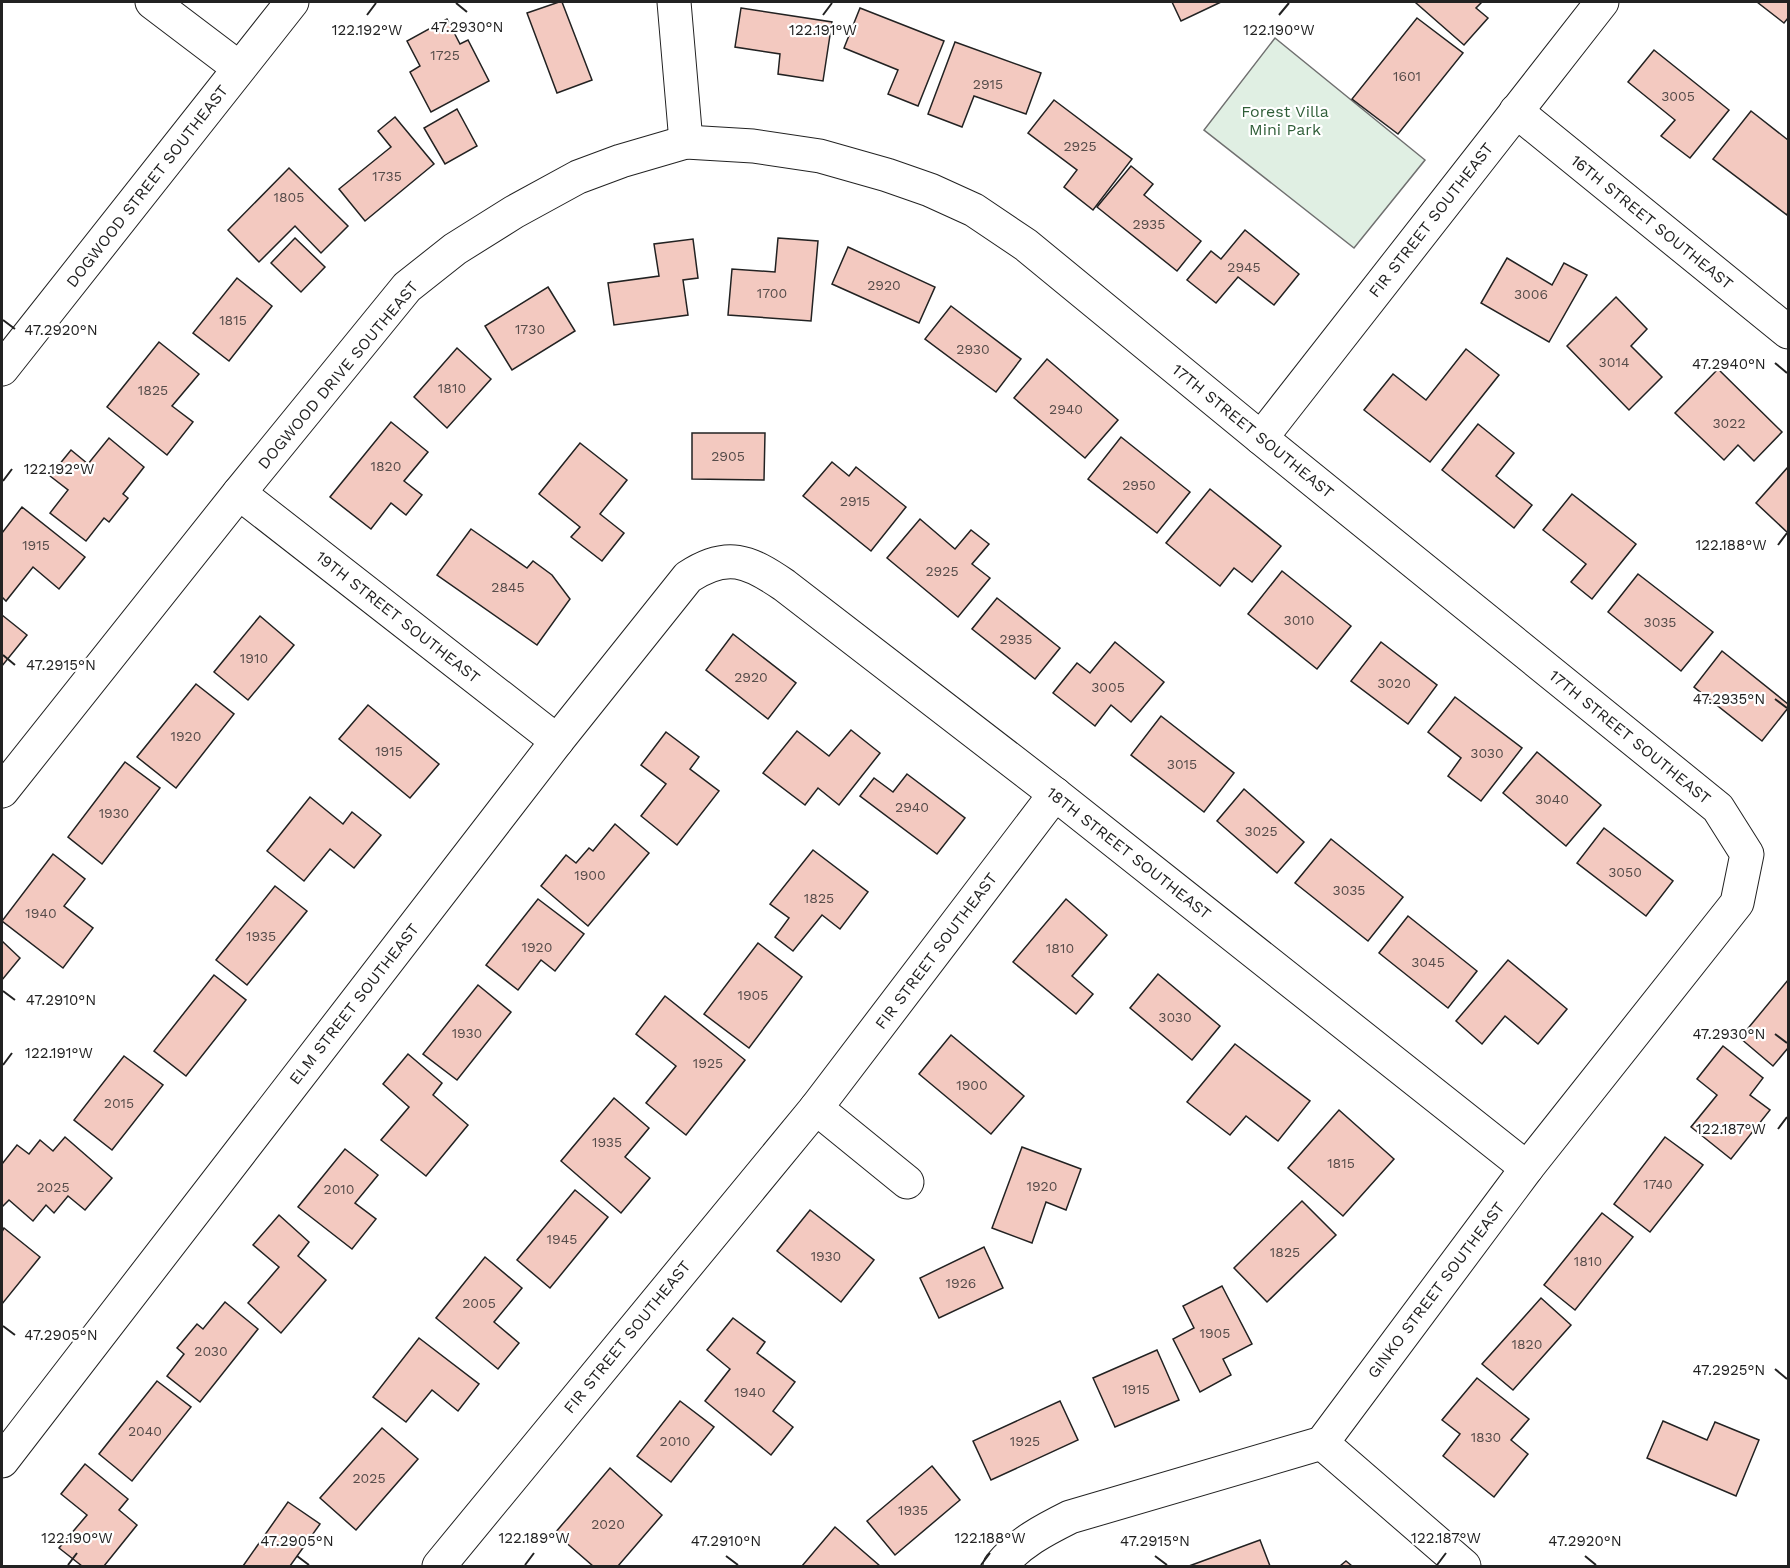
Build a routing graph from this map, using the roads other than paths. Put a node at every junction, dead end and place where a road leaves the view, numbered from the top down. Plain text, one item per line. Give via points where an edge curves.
1 (152, 2) edge
2 (292, 2) edge
3 (674, 2) edge
4 (1602, 2) edge
5 (239, 68) junction
6 (1515, 111) junction
7 (686, 142) junction
8 (1788, 332) edge
9 (2, 369) edge
10 (1261, 438) junction
11 (239, 493) junction
12 (720, 562) joint
13 (557, 741) junction
14 (2, 791) edge
15 (1056, 794) junction
16 (1748, 854) joint
17 (816, 1108) junction
18 (1527, 1168) junction
19 (907, 1182) dead end
20 (1322, 1443) junction
21 (2, 1461) edge
22 (439, 1566) edge
23 (1000, 1566) edge
24 (1464, 1566) edge

1 - 5 street
2 - 5 street, DOGWOOD STREET SOUTHEAST
3 - 7 street
4 - 6 street, FIR STREET SOUTHEAST
5 - 9 street, DOGWOOD STREET SOUTHEAST
6 - 8 street, 16TH STREET SOUTHEAST
6 - 10 street, FIR STREET SOUTHEAST
7 - 10 street, 17TH STREET SOUTHEAST via 820,156 909,183 974,210 1026,245
7 - 11 street, DOGWOOD DRIVE SOUTHEAST via 578,177 455,249 407,287
10 - 16 street, 17TH STREET SOUTHEAST via 1718,808
11 - 13 street, 19TH STREET SOUTHEAST
11 - 14 street, DOGWOOD DRIVE SOUTHEAST
12 - 13 street, ELM STREET SOUTHEAST via 688,577
12 - 15 street, 18TH STREET SOUTHEAST via 739,562 760,569 784,585
13 - 21 street, ELM STREET SOUTHEAST
15 - 17 street, FIR STREET SOUTHEAST
15 - 18 street, 18TH STREET SOUTHEAST
16 - 18 street, GINKO STREET SOUTHEAST via 1737,903
17 - 19 street
17 - 22 street, FIR STREET SOUTHEAST
18 - 20 street, GINKO STREET SOUTHEAST
20 - 23 street via 1070,1517 1034,1536
20 - 24 street

